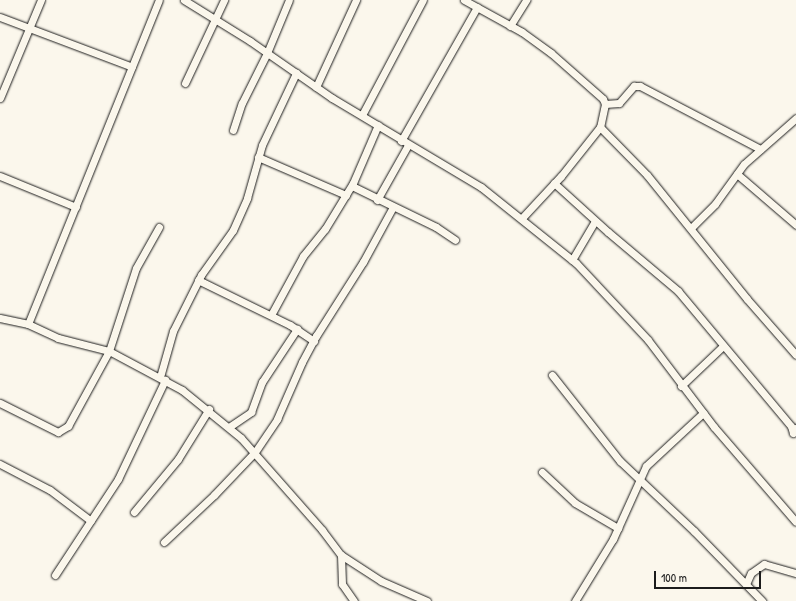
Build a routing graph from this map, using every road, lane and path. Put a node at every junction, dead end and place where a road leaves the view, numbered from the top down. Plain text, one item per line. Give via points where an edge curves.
1 (41, 0) edge
2 (159, 0) edge
3 (184, 0) edge
4 (224, 0) edge
5 (289, 0) edge
6 (356, 0) edge
7 (423, 0) edge
8 (526, 0) edge
9 (467, 1) edge
10 (477, 7) junction
11 (0, 17) edge
12 (216, 20) junction
13 (510, 26) junction
14 (29, 28) junction
15 (267, 53) junction
16 (132, 67) junction
17 (296, 73) junction
18 (185, 83) dead end
19 (316, 87) junction
20 (0, 98) edge
21 (605, 104) junction
22 (362, 115) junction
23 (796, 118) edge
24 (378, 125) junction
25 (600, 127) junction
26 (233, 130) dead end
27 (404, 143) junction
28 (760, 149) junction
29 (258, 157) junction
30 (737, 174) junction
31 (0, 176) edge
32 (554, 183) junction
33 (352, 186) junction
34 (346, 195) junction
35 (377, 200) junction
36 (76, 207) junction
37 (393, 207) junction
38 (522, 218) junction
39 (595, 220) junction
40 (796, 224) edge
41 (159, 227) dead end
42 (691, 228) junction
43 (455, 240) dead end
44 (572, 260) junction
45 (198, 280) junction
46 (271, 315) junction
47 (0, 318) edge
48 (28, 324) junction
49 (297, 329) junction
50 (314, 341) junction
51 (722, 346) junction
52 (108, 351) junction
53 (796, 355) edge
54 (552, 375) dead end
55 (162, 379) junction
56 (681, 386) junction
57 (0, 403) edge
58 (209, 409) junction
59 (703, 413) junction
60 (230, 427) junction
61 (796, 428) edge
62 (254, 452) junction
63 (0, 464) edge
64 (542, 472) dead end
65 (640, 482) junction
66 (134, 512) dead end
67 (91, 521) junction
68 (796, 522) edge
69 (618, 528) junction
70 (164, 542) dead end
71 (340, 555) junction
72 (796, 573) edge
73 (55, 575) dead end
74 (746, 584) junction
75 (354, 601) edge
76 (427, 601) edge
77 (576, 601) edge
78 (762, 601) edge

1 - 14 street
2 - 16 street
3 - 12 street
4 - 12 street
5 - 15 street
6 - 19 street
7 - 22 street
8 - 13 street
9 - 10 street
10 - 13 street
10 - 27 street
11 - 14 street
12 - 15 street
12 - 18 street
13 - 21 street via 551,53 603,99
14 - 16 street
14 - 20 street
15 - 17 street
15 - 26 street via 242,103
16 - 36 street
17 - 19 street
17 - 29 street
19 - 22 street
21 - 25 street
21 - 28 street via 619,103 634,86 640,86
22 - 24 street
23 - 28 street
24 - 27 street
24 - 33 street
25 - 32 street
25 - 42 street via 647,175
27 - 35 street
27 - 38 street via 481,187
28 - 30 street
29 - 34 street
29 - 45 street via 247,198 233,230
30 - 40 street
30 - 42 street via 715,204
31 - 36 street
32 - 38 street
32 - 39 street
33 - 34 street
33 - 35 street
34 - 46 street via 325,229 303,256
35 - 37 street
36 - 48 street
37 - 43 street via 436,227
37 - 50 street via 363,262
38 - 44 street
39 - 44 street
39 - 51 street via 678,291
41 - 52 street via 136,268
42 - 53 street via 747,299
44 - 56 street via 648,340
45 - 46 street
45 - 55 street via 173,331
46 - 49 street
47 - 48 street
48 - 52 street via 58,338
49 - 50 street
49 - 60 street via 262,382 251,412
50 - 62 street via 277,419
51 - 56 street
51 - 61 street via 791,426 793,433
52 - 55 street
52 - 57 street via 63,431 58,432
54 - 65 street via 620,461
55 - 58 street
55 - 67 street via 118,479
56 - 59 street
58 - 60 street
58 - 66 street via 178,459
59 - 65 street via 646,466
59 - 68 street
60 - 62 street
62 - 70 street via 214,495
62 - 71 street
63 - 67 street via 50,490
64 - 69 street via 576,503
65 - 69 street
65 - 74 street via 694,531
67 - 73 street
69 - 77 street
71 - 75 street via 342,584
71 - 76 street via 381,581
72 - 74 street via 764,564 751,573
74 - 78 street

